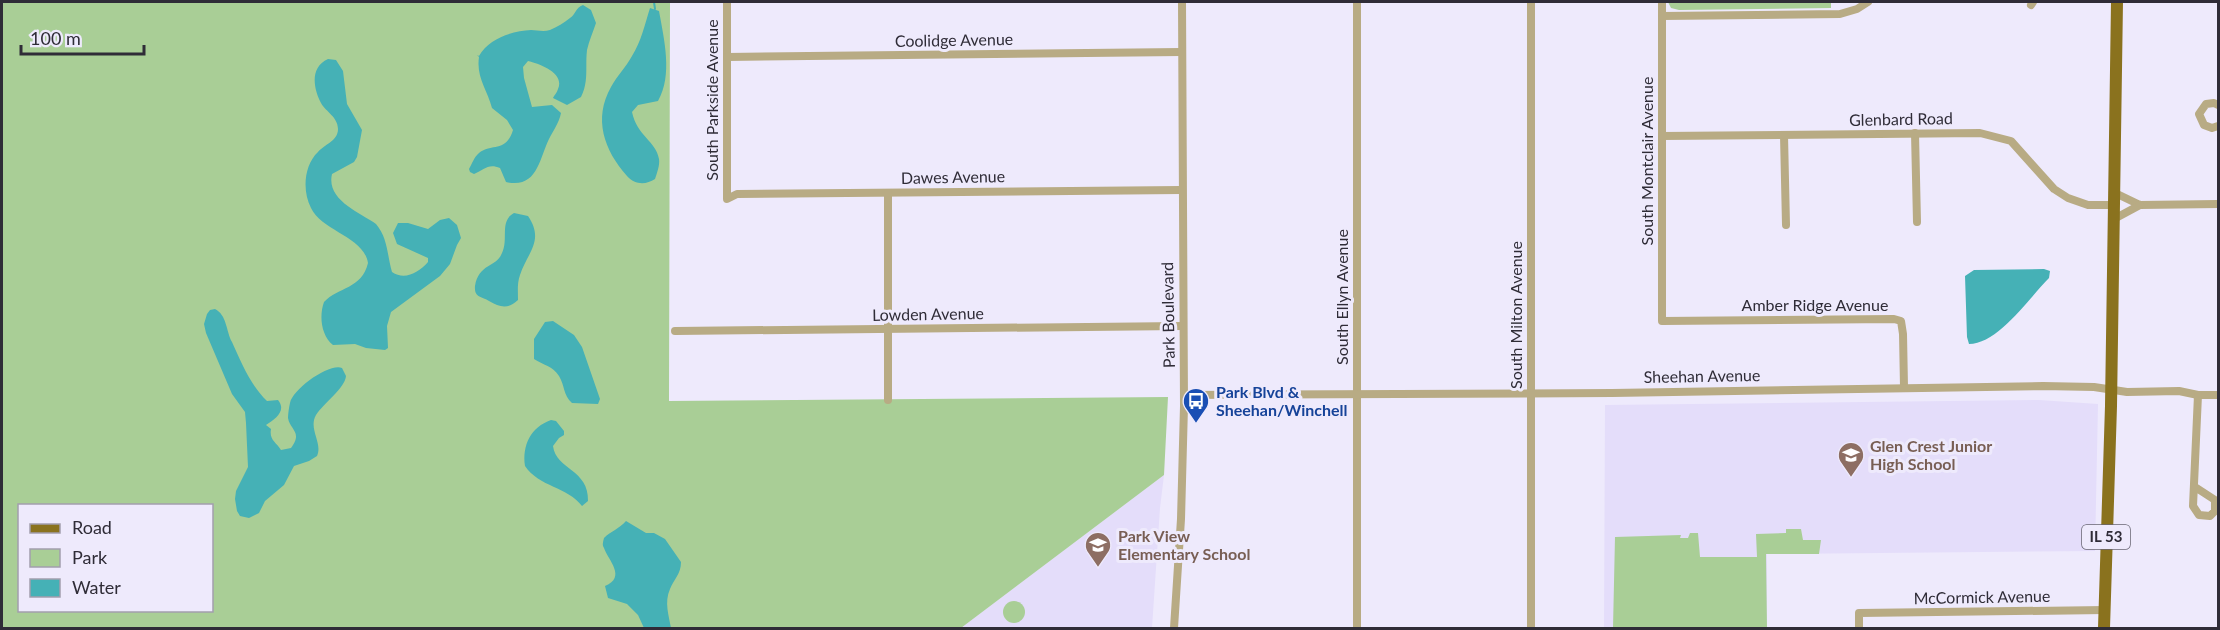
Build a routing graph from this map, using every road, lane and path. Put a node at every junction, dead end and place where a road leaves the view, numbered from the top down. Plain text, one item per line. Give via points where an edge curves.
1 (727, 2) edge
2 (1182, 2) edge
3 (1357, 2) edge
4 (1531, 2) edge
5 (1662, 2) edge
6 (1868, 2) edge
7 (2117, 2) edge
8 (1662, 16) junction
9 (1181, 52) junction
10 (727, 57) junction
11 (2218, 105) edge
12 (2218, 126) edge
13 (1915, 133) junction
14 (1784, 135) junction
15 (1662, 136) junction
16 (1181, 190) junction
17 (2114, 192) junction
18 (888, 193) junction
19 (727, 199) joint
20 (2218, 204) edge
21 (2114, 205) junction
22 (2140, 205) junction
23 (2114, 219) junction
24 (1917, 222) dead end
25 (1786, 225) dead end
26 (1662, 321) joint
27 (1182, 326) junction
28 (888, 329) junction
29 (675, 331) dead end
30 (1904, 387) junction
31 (2111, 390) junction
32 (1531, 393) junction
33 (2198, 394) junction
34 (1185, 395) junction
35 (1357, 395) junction
36 (2218, 395) edge
37 (888, 400) dead end
38 (2195, 487) dead end
39 (2105, 610) junction
40 (1174, 628) edge
41 (1357, 628) edge
42 (1531, 628) edge
43 (1859, 628) edge
44 (2104, 628) edge

1 - 10 street, South Parkside Avenue
2 - 9 street, Park Boulevard
3 - 35 street, South Ellyn Avenue
4 - 32 street, South Milton Avenue
5 - 8 street, South Montclair Avenue
6 - 8 street via 1840,14
7 - 17 main road, IL 53
8 - 15 street, South Montclair Avenue
9 - 10 street, Coolidge Avenue
9 - 16 street, Park Boulevard
10 - 19 street, South Parkside Avenue
11 - 12 street via 2206,104 2199,114 2204,125
13 - 14 street, Glenbard Road
13 - 21 street, Glenbard Road via 1980,133 2011,141 2054,189 2068,198 2088,205
13 - 24 street
14 - 15 street, Glenbard Road
14 - 25 street
15 - 26 street, South Montclair Avenue
16 - 18 street, Dawes Avenue
16 - 27 street, Park Boulevard
17 - 21 main road, IL 53
17 - 22 street
18 - 19 street, Dawes Avenue via 737,194
18 - 28 street
20 - 22 street
21 - 23 main road, IL 53
22 - 23 street
23 - 31 main road, IL 53
26 - 30 street, Amber Ridge Avenue via 1894,319 1901,321 1903,334
27 - 28 street, Lowden Avenue
27 - 34 street, Park Boulevard
28 - 29 street, Lowden Avenue
28 - 37 street
30 - 31 street, Sheehan Avenue via 2043,386
30 - 32 street, Sheehan Avenue
31 - 33 street, Sheehan Avenue
31 - 39 main road, IL 53
32 - 35 street, Sheehan Avenue
32 - 42 street, South Milton Avenue
33 - 36 street, Sheehan Avenue
33 - 38 street
34 - 35 street, Sheehan Avenue
34 - 40 street, Park Boulevard
35 - 41 street, South Ellyn Avenue
39 - 43 street, McCormick Avenue via 1859,613
39 - 44 main road, IL 53

